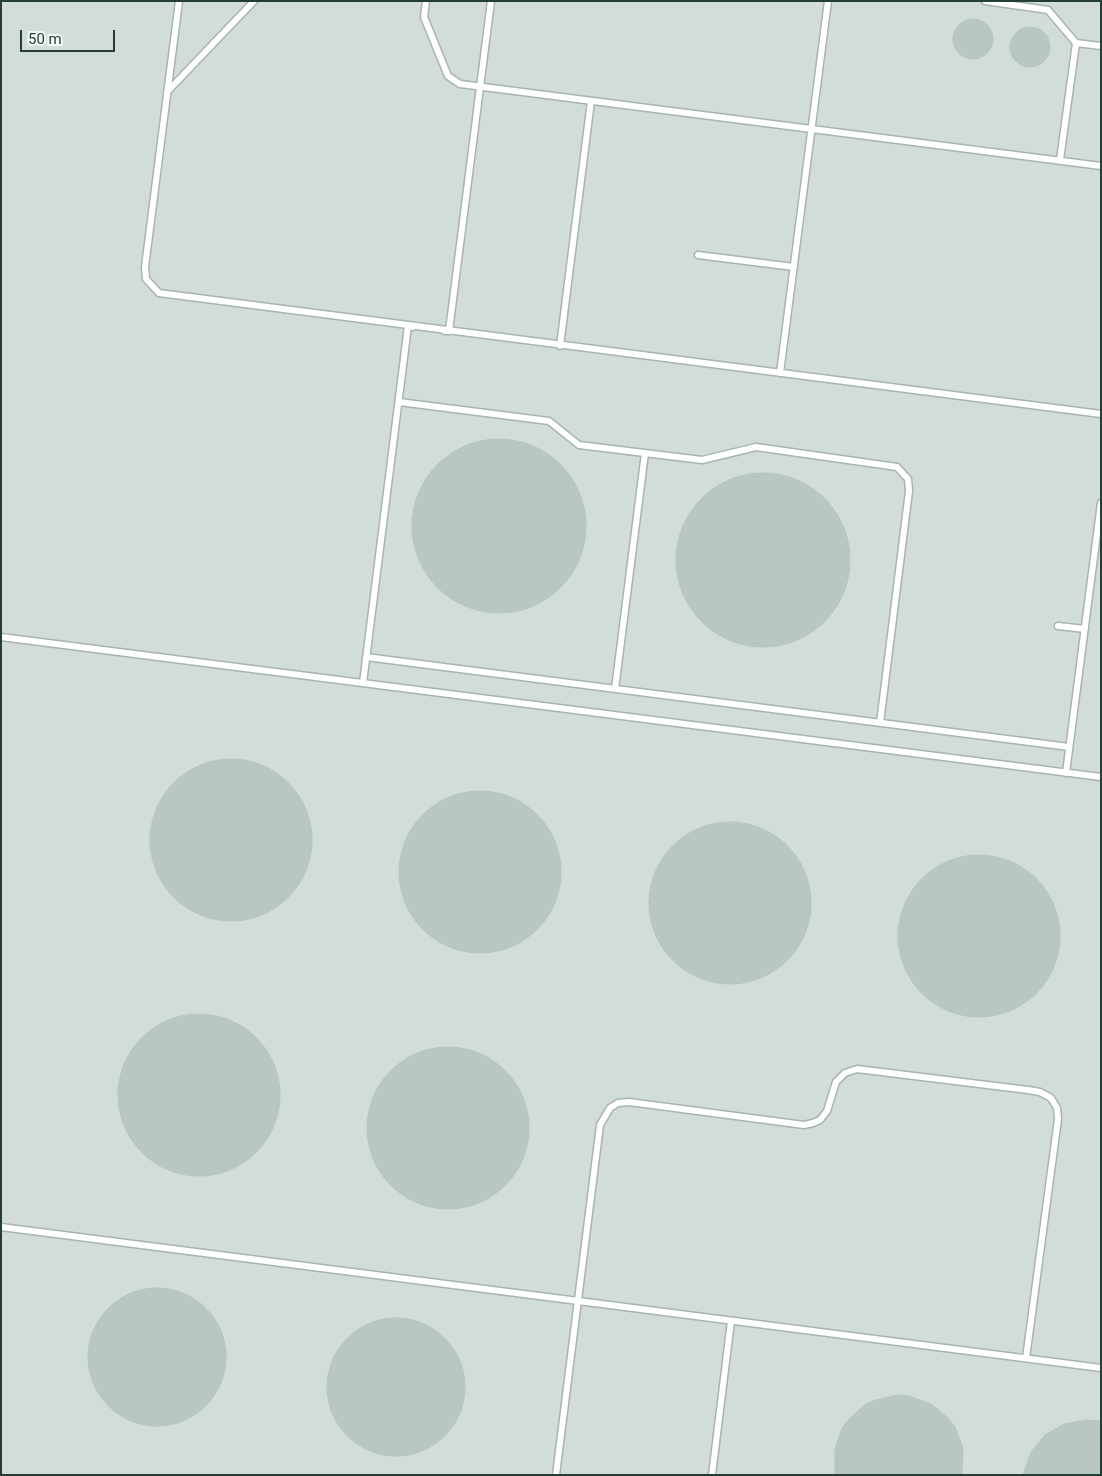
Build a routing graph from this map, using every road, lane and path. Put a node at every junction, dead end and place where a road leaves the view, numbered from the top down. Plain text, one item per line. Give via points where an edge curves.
1 (179, 1) edge
2 (254, 1) edge
3 (426, 1) edge
4 (491, 1) edge
5 (828, 1) edge
6 (985, 1) edge
7 (1076, 43) junction
8 (1101, 46) edge
9 (480, 87) junction
10 (167, 92) junction
11 (592, 101) junction
12 (811, 129) junction
13 (1060, 160) junction
14 (1101, 166) edge
15 (698, 255) dead end
16 (794, 267) junction
17 (560, 346) junction
18 (780, 373) junction
19 (399, 402) junction
20 (1101, 414) edge
21 (645, 453) junction
22 (1101, 503) edge
23 (1058, 626) dead end
24 (1085, 629) junction
25 (1, 637) edge
26 (366, 657) junction
27 (363, 683) junction
28 (615, 689) junction
29 (880, 723) junction
30 (1069, 747) junction
31 (1066, 773) junction
32 (1101, 777) edge
33 (1, 1227) edge
34 (578, 1301) junction
35 (731, 1321) junction
36 (1026, 1358) junction
37 (1101, 1368) edge
38 (556, 1475) edge
39 (712, 1475) edge

1 - 10 lane
2 - 10 lane
3 - 9 lane via 424,17 448,76 460,84
4 - 9 lane
5 - 12 lane
6 - 7 lane via 1048,10
7 - 8 lane
7 - 13 lane
9 - 11 lane
9 - 19 lane via 449,331 408,326
10 - 17 lane via 145,267 146,279 158,293
11 - 12 lane
11 - 17 lane
12 - 13 lane
12 - 16 lane
13 - 14 lane
15 - 16 lane
16 - 18 lane
17 - 18 lane
18 - 20 lane
19 - 21 lane via 549,421 579,445
19 - 26 lane
21 - 28 lane
21 - 29 lane via 702,460 756,447 891,464 901,470 908,479 909,491
22 - 24 lane
23 - 24 lane
24 - 30 lane
25 - 27 lane
26 - 27 lane
26 - 28 lane
27 - 31 lane
28 - 29 lane
29 - 30 lane
30 - 31 lane
31 - 32 lane
33 - 34 lane
34 - 35 lane
34 - 36 lane via 600,1125 610,1108 618,1103 804,1125 820,1120 827,1111 836,1082 845,1073 856,1069 1028,1090 1051,1098 1058,1118
34 - 38 lane
35 - 36 lane
35 - 39 lane
36 - 37 lane

